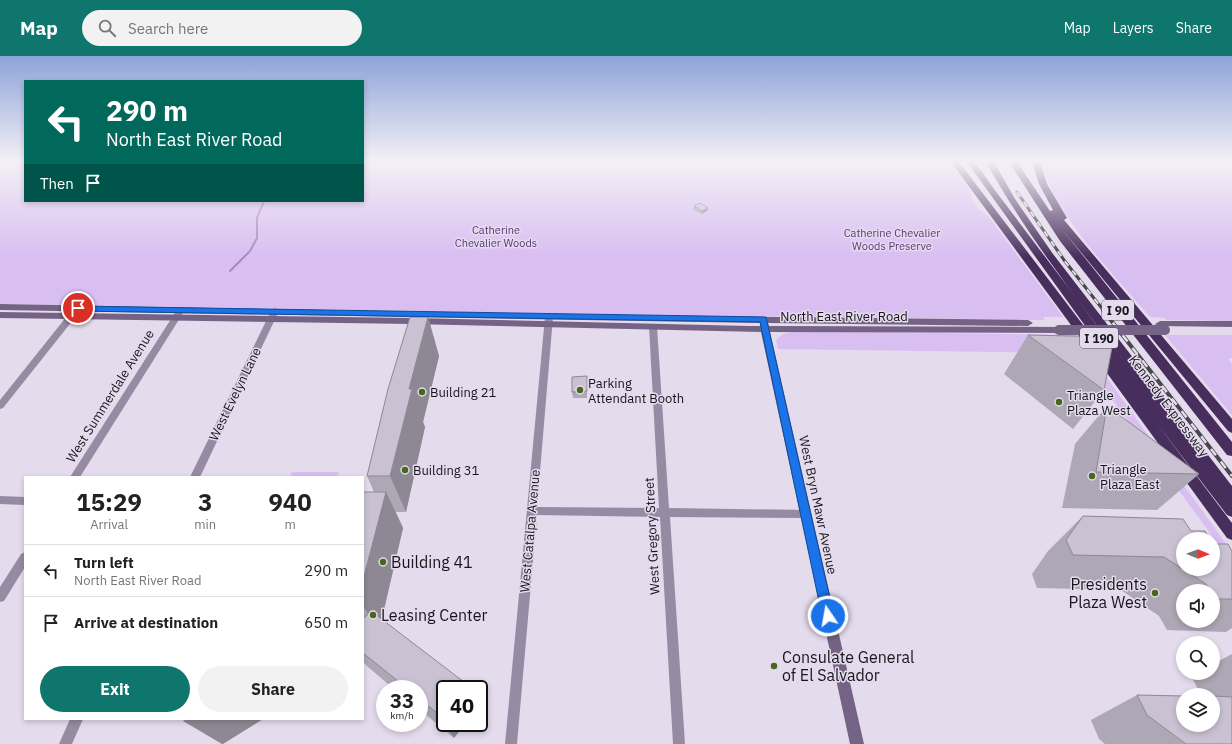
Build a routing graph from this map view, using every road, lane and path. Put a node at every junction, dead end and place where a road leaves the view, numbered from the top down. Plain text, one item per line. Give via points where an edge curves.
1 (977, 194) edge
2 (985, 194) edge
3 (993, 194) edge
4 (1008, 194) edge
5 (1034, 194) edge
6 (1041, 194) edge
7 (1049, 194) edge
8 (1083, 246) junction
9 (1039, 273) junction
10 (0, 307) edge
11 (78, 308) junction
12 (179, 314) junction
13 (0, 315) edge
14 (273, 315) junction
15 (72, 316) junction
16 (549, 321) junction
17 (764, 324) junction
18 (1232, 324) edge
19 (653, 327) junction
20 (1163, 327) junction
21 (1232, 330) edge
22 (4, 396) edge
23 (0, 406) edge
24 (1232, 428) edge
25 (1232, 451) edge
26 (76, 476) edge
27 (194, 476) edge
28 (1232, 496) edge
29 (0, 500) edge
30 (24, 501) edge
31 (532, 511) junction
32 (1232, 511) edge
33 (665, 512) junction
34 (806, 514) junction
35 (1232, 534) edge
36 (24, 559) edge
37 (0, 597) edge
38 (77, 720) edge
39 (65, 744) edge
40 (511, 744) edge
41 (679, 744) edge
42 (857, 744) edge

1 - 9 highway
2 - 9 highway
3 - 32 highway, Kennedy Expressway / I 190 via 1117,362
4 - 28 highway, I 90 via 1050,256
5 - 25 highway, I 90 via 1063,239
6 - 8 highway via 1054,214
7 - 8 highway
8 - 24 highway
9 - 35 highway
10 - 11 main road, North East River Road
11 - 12 main road, North East River Road
11 - 15 street
12 - 14 main road, North East River Road
12 - 15 main road, North East River Road
12 - 26 street, West Summerdale Avenue
13 - 15 main road, North East River Road
14 - 16 main road, North East River Road
14 - 27 street, West Evelyn Lane
15 - 22 street
16 - 17 main road, North East River Road
16 - 19 main road, North East River Road
16 - 31 street, West Catalpa Avenue
17 - 19 main road, North East River Road
17 - 20 main road, North East River Road, bridge
17 - 34 main road, West Bryn Mawr Avenue
18 - 20 main road, North East River Road
19 - 33 street, West Gregory Street
20 - 21 main road, North East River Road
22 - 23 street
29 - 30 street
31 - 33 street
31 - 40 street, West Catalpa Avenue
33 - 34 street
33 - 41 street, West Gregory Street
34 - 42 main road, West Bryn Mawr Avenue
36 - 37 street
38 - 39 street

